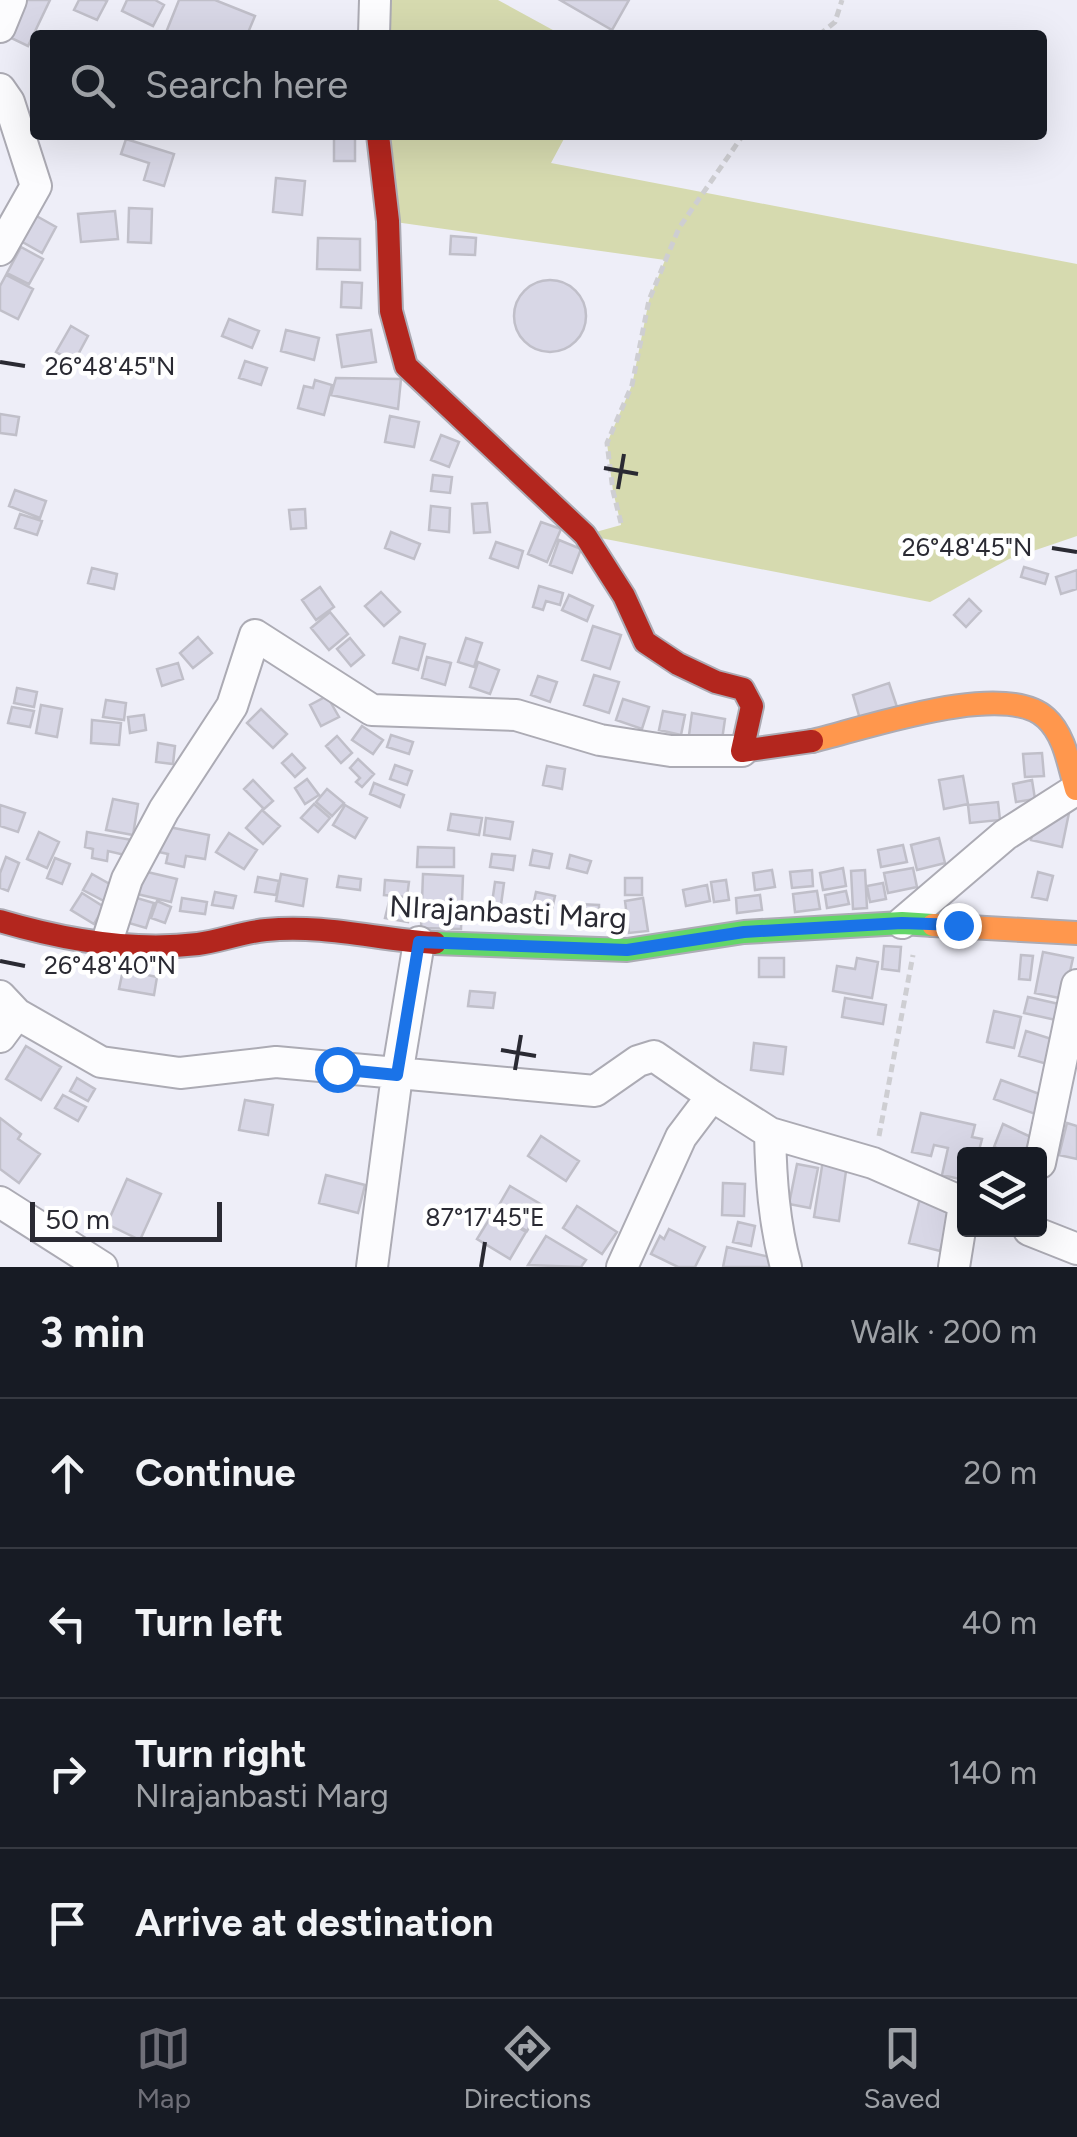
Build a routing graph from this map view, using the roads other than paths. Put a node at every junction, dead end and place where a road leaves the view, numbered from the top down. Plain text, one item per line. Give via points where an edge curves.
1 (12, 0) edge
2 (375, 0) edge
3 (0, 27) edge
4 (374, 30) edge
5 (0, 89) edge
6 (378, 140) edge
7 (0, 250) edge
8 (742, 751) junction
9 (1076, 789) edge
10 (0, 921) edge
11 (910, 923) junction
12 (1077, 933) edge
13 (419, 942) junction
14 (106, 945) junction
15 (1077, 985) edge
16 (6, 1016) edge
17 (397, 1075) junction
18 (712, 1096) junction
19 (770, 1134) junction
20 (1043, 1147) edge
21 (957, 1201) edge
22 (0, 1202) edge
23 (959, 1237) edge
24 (1047, 1237) edge
25 (1077, 1249) edge
26 (102, 1267) edge
27 (372, 1267) edge
28 (622, 1267) edge
29 (786, 1267) edge
30 (954, 1267) edge

1 - 3 street
2 - 4 street
5 - 7 street via 36,186
6 - 8 street via 391,311 406,366 585,535 645,642 678,664 743,690 752,706
8 - 9 street via 1003,703 1037,710 1057,732
8 - 14 street via 670,751 600,740 516,715 372,710 255,635 232,706 164,810 128,880
9 - 11 street via 1005,835
10 - 14 street, NIrajanbasti Marg
11 - 12 street, NIrajanbasti Marg
11 - 13 street, NIrajanbasti Marg via 744,932 627,950
13 - 14 street, NIrajanbasti Marg via 336,930 266,930 198,944
13 - 17 street
15 - 20 street
16 - 17 street via 101,1062 180,1074 276,1062
17 - 18 street via 596,1091 654,1056
17 - 27 street
18 - 19 street
18 - 28 street via 682,1137
19 - 21 street via 873,1163
19 - 29 street
22 - 26 street
23 - 30 street
24 - 25 street

